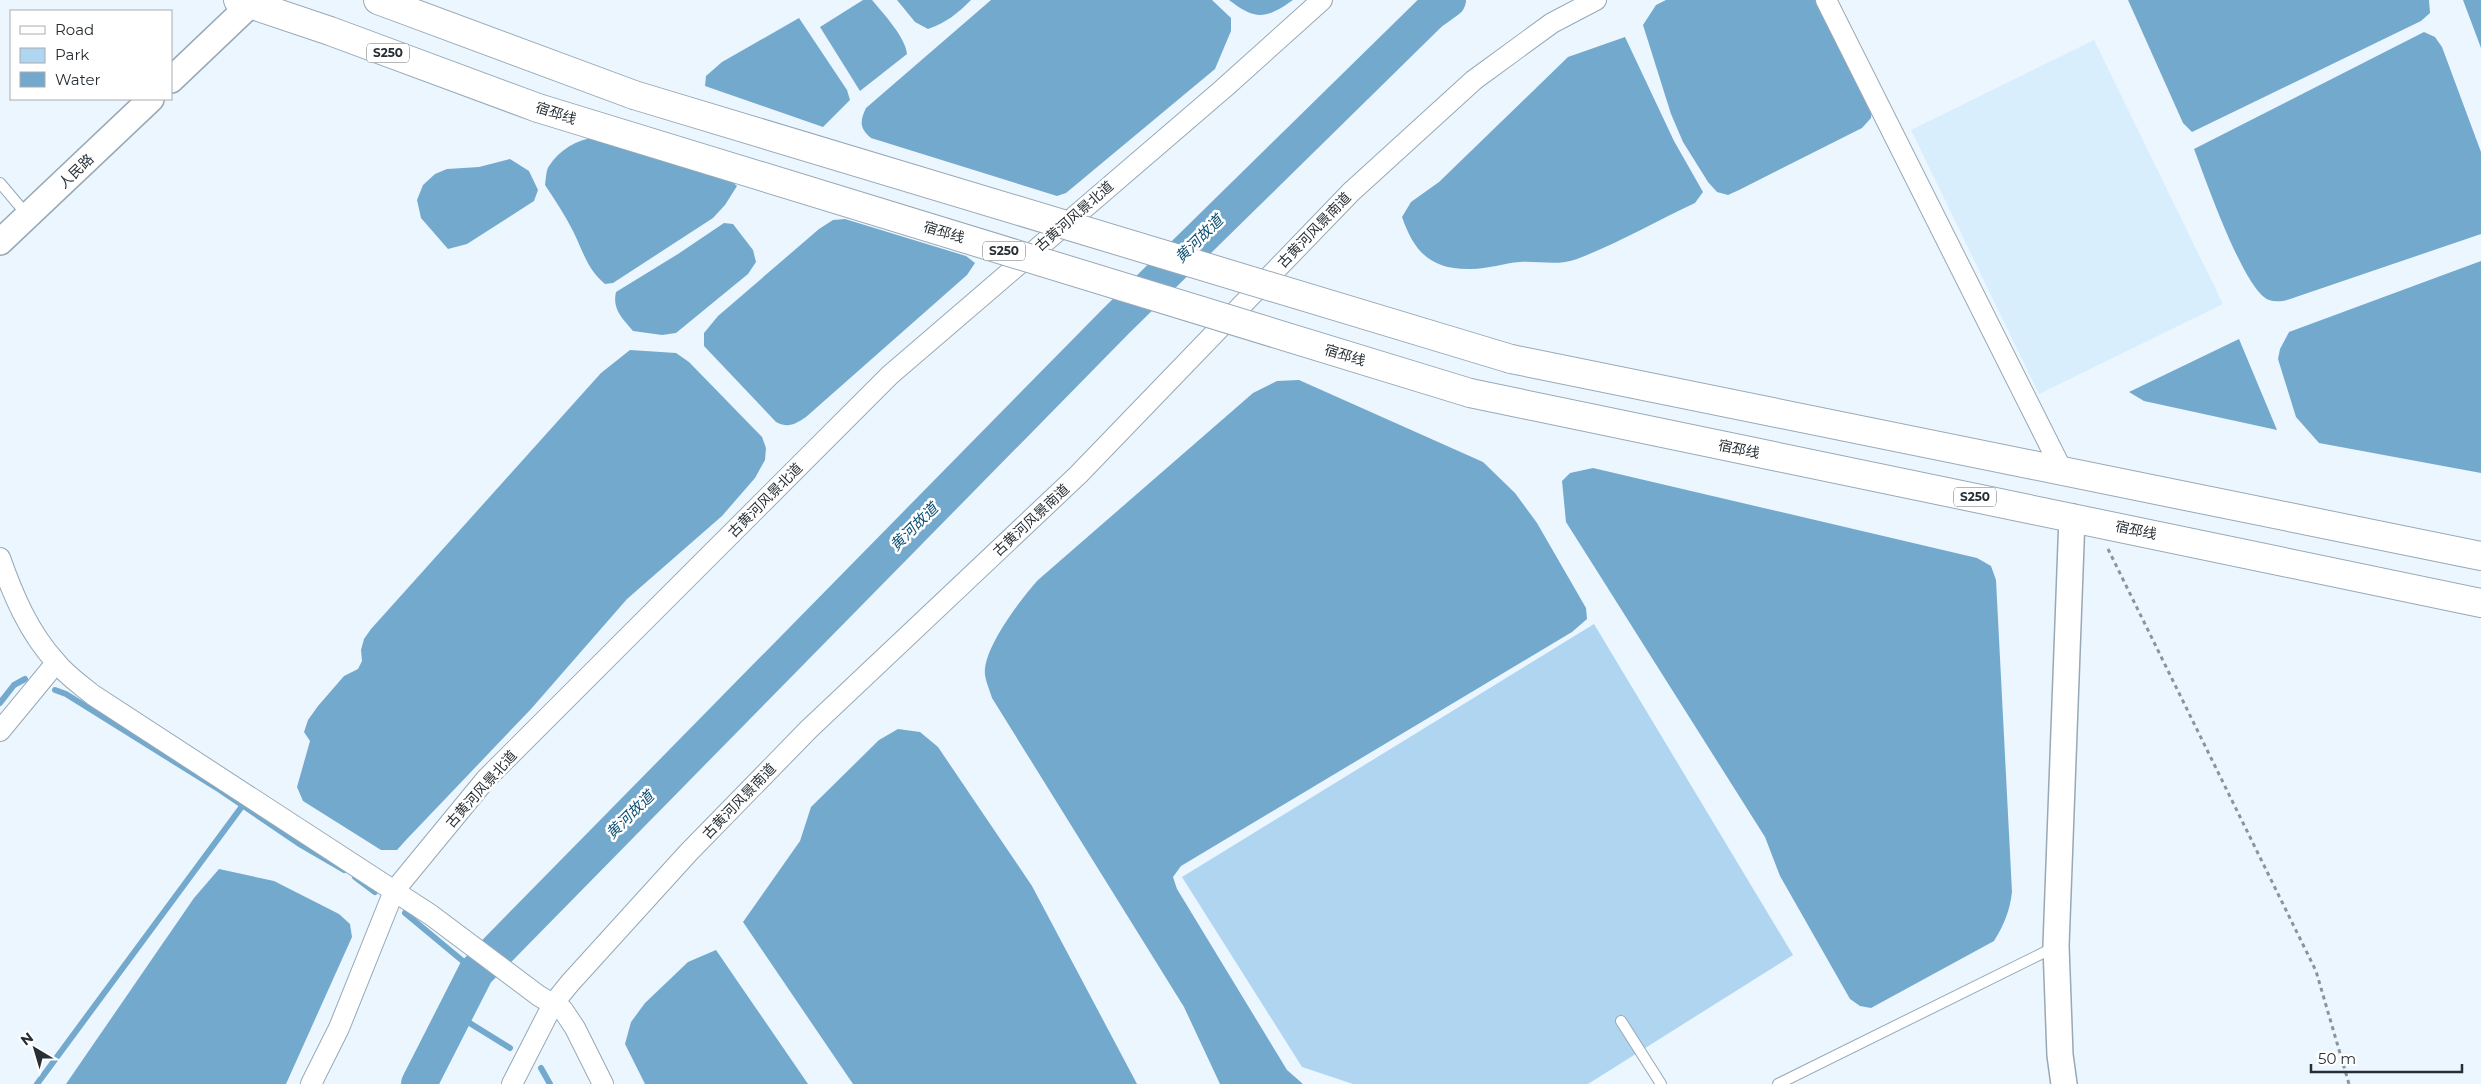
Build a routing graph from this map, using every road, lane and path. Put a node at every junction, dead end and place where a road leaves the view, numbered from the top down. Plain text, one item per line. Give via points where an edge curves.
1 (378, 0) edge
2 (1322, 0) edge
3 (1596, 0) edge
4 (1826, 0) edge
5 (248, 2) edge
6 (172, 79) edge
7 (150, 100) edge
8 (0, 183) edge
9 (28, 216) junction
10 (0, 242) edge
11 (2063, 472) junction
12 (2083, 520) junction
13 (2481, 556) edge
14 (0, 558) edge
15 (2481, 603) edge
16 (56, 663) junction
17 (0, 731) edge
18 (394, 891) junction
19 (2056, 946) junction
20 (546, 1000) junction
21 (1621, 1021) dead end
22 (312, 1084) edge
23 (512, 1084) edge
24 (603, 1084) edge
25 (1661, 1084) edge
26 (1778, 1084) edge
27 (2064, 1084) edge
28 (2349, 1084) edge

1 - 11 main road, bridge via 634,95 1511,359
2 - 18 street, 古黄河风景北道 via 890,374 486,779
3 - 20 street, 古黄河风景南道 via 1552,23 1474,80 1351,192 1078,475 809,729 688,853 570,983
4 - 11 street
5 - 6 street
5 - 12 main road, 宿邳线 / S250, bridge via 538,108 1470,393
7 - 9 street, 人民路
8 - 9 lane
9 - 10 street, 人民路
11 - 13 main road
12 - 15 main road, 宿邳线 / S250
12 - 19 street
12 - 28 path via 2316,971
14 - 16 street via 12,590 38,640
16 - 17 street
16 - 18 street via 93,695
18 - 20 street
18 - 22 street, 古黄河风景北道 via 339,1028
19 - 26 lane
19 - 27 street
20 - 23 street, 古黄河风景南道
20 - 24 street via 563,1010
21 - 25 lane

